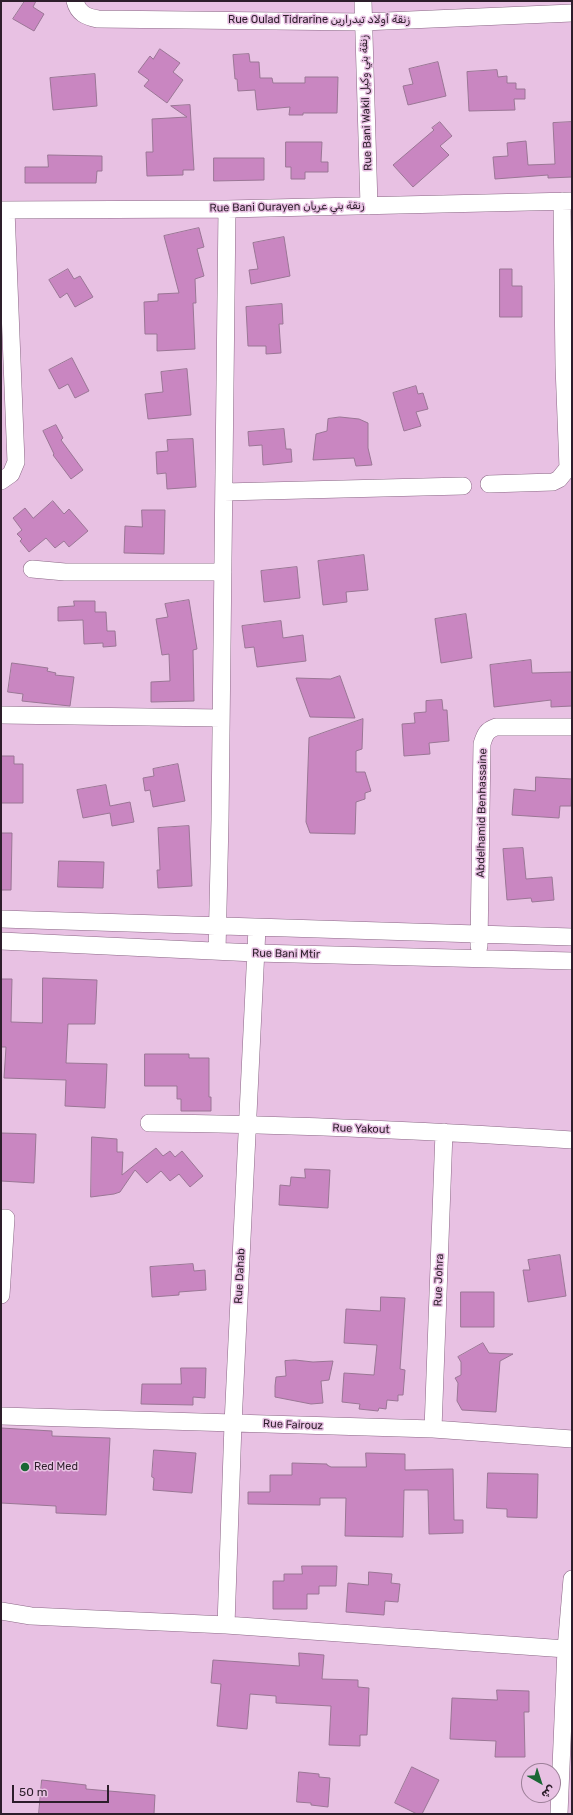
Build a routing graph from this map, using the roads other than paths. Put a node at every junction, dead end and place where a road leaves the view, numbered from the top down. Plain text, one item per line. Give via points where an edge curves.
1 (75, 1) edge
2 (363, 1) edge
3 (572, 13) edge
4 (363, 22) junction
5 (567, 201) edge
6 (369, 206) junction
7 (227, 209) junction
8 (4, 210) edge
9 (1, 481) edge
10 (489, 484) dead end
11 (463, 486) dead end
12 (224, 492) junction
13 (32, 569) dead end
14 (223, 572) junction
15 (1, 715) edge
16 (221, 718) junction
17 (572, 727) edge
18 (1, 919) edge
19 (218, 925) junction
20 (257, 928) junction
21 (480, 934) junction
22 (572, 937) edge
23 (1, 941) edge
24 (217, 951) junction
25 (255, 953) junction
26 (478, 958) junction
27 (572, 961) edge
28 (149, 1124) dead end
29 (248, 1125) junction
30 (444, 1132) junction
31 (572, 1140) edge
32 (1, 1218) edge
33 (1, 1295) edge
34 (7, 1416) edge
35 (233, 1424) junction
36 (433, 1429) junction
37 (572, 1439) edge
38 (572, 1579) edge
39 (1, 1611) edge
40 (226, 1625) junction
41 (566, 1649) junction
42 (559, 1814) edge

1 - 4 street, Rue Oulad Tidrarine زنقة أولاد تيدرارين via 82,13 98,19
2 - 4 street, Rue Bani Wakil زنقة بني وكيل
3 - 4 street, Rue Oulad Tidrarine زنقة أولاد تيدرارين
4 - 6 street, Rue Bani Wakil زنقة بني وكيل
5 - 6 street, Rue Bani Ourayen زنقة بني عريان
5 - 10 street via 564,366 568,468 553,482
6 - 7 street, Rue Bani Ourayen زنقة بني عريان
7 - 8 street, Rue Bani Ourayen زنقة بني عريان
7 - 12 street
8 - 9 street via 16,462 11,474
11 - 12 street
12 - 14 street
13 - 14 street via 65,572
14 - 16 street
15 - 16 street
16 - 19 street
17 - 21 street, Abdelhamid Benhassaine via 496,726 485,733 482,744
18 - 19 street
19 - 20 street
19 - 24 street
20 - 21 street
20 - 25 street, Rue Dahab
21 - 22 street
21 - 26 street, Abdelhamid Benhassaine
23 - 24 street, Rue Bani Mtir
24 - 25 street, Rue Bani Mtir
25 - 26 street, Rue Bani Mtir
25 - 29 street, Rue Dahab
26 - 27 street, Rue Bani Mtir
28 - 29 street, Rue Yakout
29 - 30 street, Rue Yakout
29 - 35 street, Rue Dahab
30 - 31 street, Rue Yakout
30 - 36 street, Rue Johra
32 - 33 street via 6,1218
34 - 35 street, Rue Fairouz
35 - 36 street, Rue Fairouz
35 - 40 street, Rue Dahab
36 - 37 street, Rue Fairouz
38 - 41 street
39 - 40 street via 57,1617
40 - 41 street
41 - 42 street

